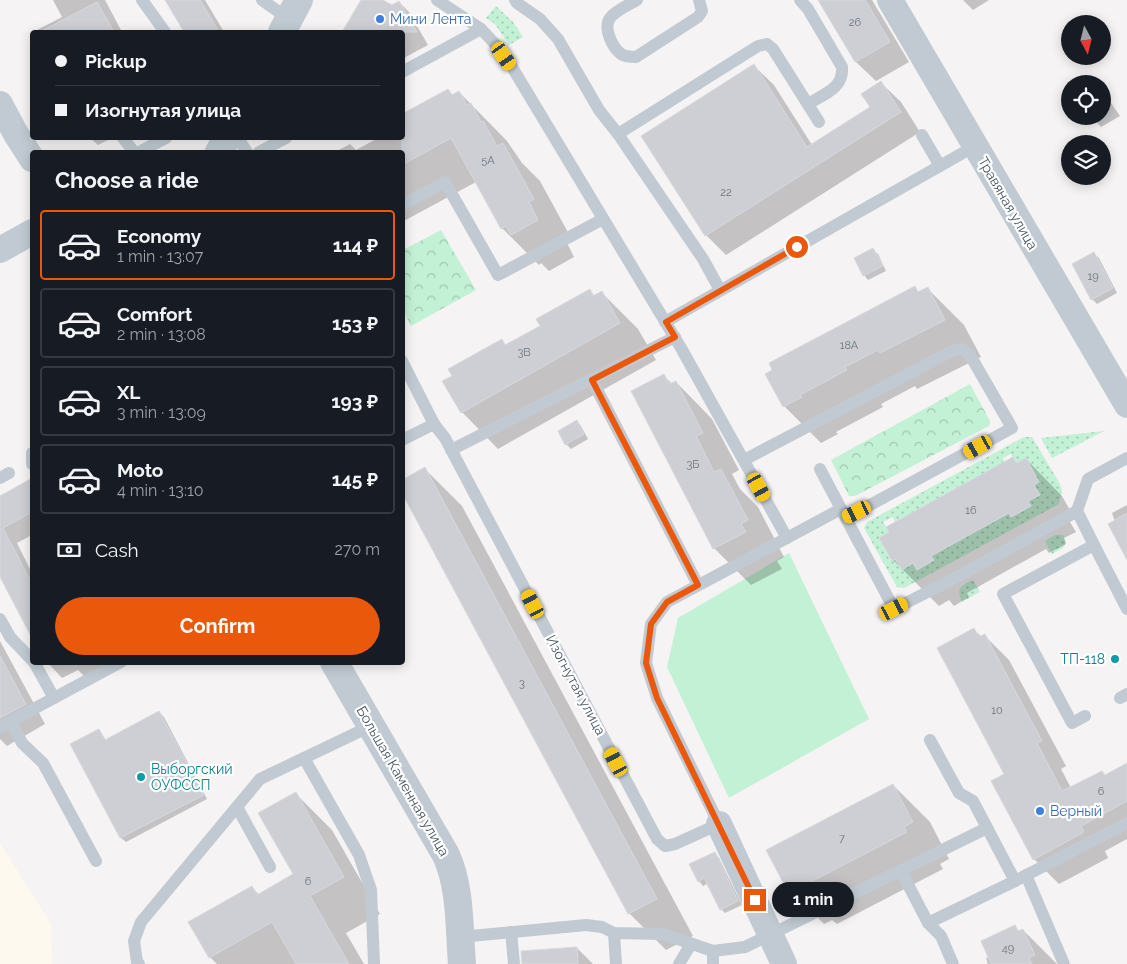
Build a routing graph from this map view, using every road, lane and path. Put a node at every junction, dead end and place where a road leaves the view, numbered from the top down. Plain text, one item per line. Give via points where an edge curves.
1 (142, 0) edge
2 (262, 0) edge
3 (437, 0) edge
4 (515, 0) edge
5 (637, 0) edge
6 (699, 0) edge
7 (800, 0) edge
8 (890, 0) edge
9 (290, 17) edge
10 (481, 29) junction
11 (164, 30) edge
12 (405, 70) edge
13 (0, 104) edge
14 (808, 104) junction
15 (819, 122) dead end
16 (618, 134) junction
17 (922, 135) dead end
18 (125, 140) edge
19 (162, 140) edge
20 (282, 140) edge
21 (975, 146) junction
22 (132, 150) edge
23 (143, 150) edge
24 (263, 150) edge
25 (30, 156) edge
26 (940, 166) junction
27 (405, 203) edge
28 (603, 219) junction
29 (30, 233) edge
30 (0, 250) edge
31 (720, 290) junction
32 (666, 322) junction
33 (675, 337) junction
34 (405, 367) edge
35 (592, 380) junction
36 (1127, 405) edge
37 (434, 424) junction
38 (405, 438) edge
39 (452, 450) junction
40 (1127, 458) edge
41 (744, 460) junction
42 (820, 469) dead end
43 (1077, 511) junction
44 (843, 514) junction
45 (787, 538) junction
46 (1094, 545) junction
47 (698, 585) junction
48 (1127, 608) edge
49 (0, 619) edge
50 (30, 659) edge
51 (35, 665) edge
52 (115, 665) edge
53 (336, 665) edge
54 (54, 698) junction
55 (1085, 716) dead end
56 (5, 724) edge
57 (371, 726) junction
58 (930, 740) dead end
59 (304, 758) junction
60 (237, 807) junction
61 (1127, 823) edge
62 (719, 824) junction
63 (987, 828) junction
64 (96, 861) dead end
65 (270, 867) dead end
66 (901, 872) junction
67 (1020, 878) junction
68 (928, 923) junction
69 (511, 932) junction
70 (614, 933) junction
71 (770, 934) junction
72 (460, 937) junction
73 (691, 944) junction
74 (713, 951) junction
75 (139, 964) edge
76 (374, 964) edge
77 (462, 964) edge
78 (514, 964) edge
79 (616, 964) edge
80 (679, 964) edge
81 (713, 964) edge
82 (784, 964) edge
83 (953, 964) edge
84 (1064, 964) edge

1 - 11 lane
2 - 9 lane
3 - 10 lane
4 - 16 lane via 540,19 558,39 599,110
5 - 6 lane via 611,16 607,24 607,33 620,53 628,57 636,57 698,17 702,11
7 - 14 lane via 842,66 843,76 837,85
8 - 21 street, Травяная улица via 925,53
10 - 12 lane
10 - 28 lane via 512,67
13 - 25 street
14 - 15 lane
14 - 16 lane via 767,44 758,46
16 - 31 lane via 703,259
17 - 26 lane
18 - 22 lane
19 - 23 lane
20 - 24 lane
21 - 26 lane
21 - 36 street, Травяная улица
26 - 31 lane
27 - 28 lane via 444,182 498,275
28 - 32 lane
29 - 30 street
31 - 32 lane
32 - 33 lane
33 - 35 lane
33 - 41 lane
34 - 37 lane, Изогнутая улица
35 - 39 lane
35 - 47 lane
37 - 38 lane
37 - 39 lane, Изогнутая улица
39 - 62 lane, Изогнутая улица via 657,839 665,846 675,844
40 - 43 lane via 1088,479
41 - 44 lane via 954,350 962,349 970,355 1012,428
41 - 45 lane
42 - 44 lane
43 - 44 lane via 894,609
43 - 46 lane
44 - 45 lane
45 - 47 lane
46 - 48 lane
46 - 55 lane via 1003,594 1072,723
47 - 62 lane via 667,602 651,624 646,663 657,698
49 - 50 lane via 10,637
51 - 54 lane
52 - 54 lane
53 - 57 street, Большая Каменная улица
54 - 56 lane
56 - 64 lane via 43,762
57 - 59 lane
57 - 72 street, Большая Каменная улица via 453,870
58 - 63 lane via 959,793 972,801
59 - 60 lane via 260,779
59 - 76 lane via 359,855 371,890
60 - 65 lane
60 - 75 lane via 141,922 134,941
61 - 67 lane
62 - 71 street
63 - 66 lane
63 - 67 lane
66 - 68 lane
66 - 71 lane
67 - 68 lane
67 - 84 lane
68 - 83 lane via 941,936
69 - 70 lane via 586,925
69 - 72 lane
69 - 78 lane
70 - 73 lane via 663,934
70 - 79 lane
71 - 74 lane via 745,947
71 - 82 street
72 - 77 street, Большая Каменная улица
73 - 74 lane
73 - 80 lane
74 - 81 lane

